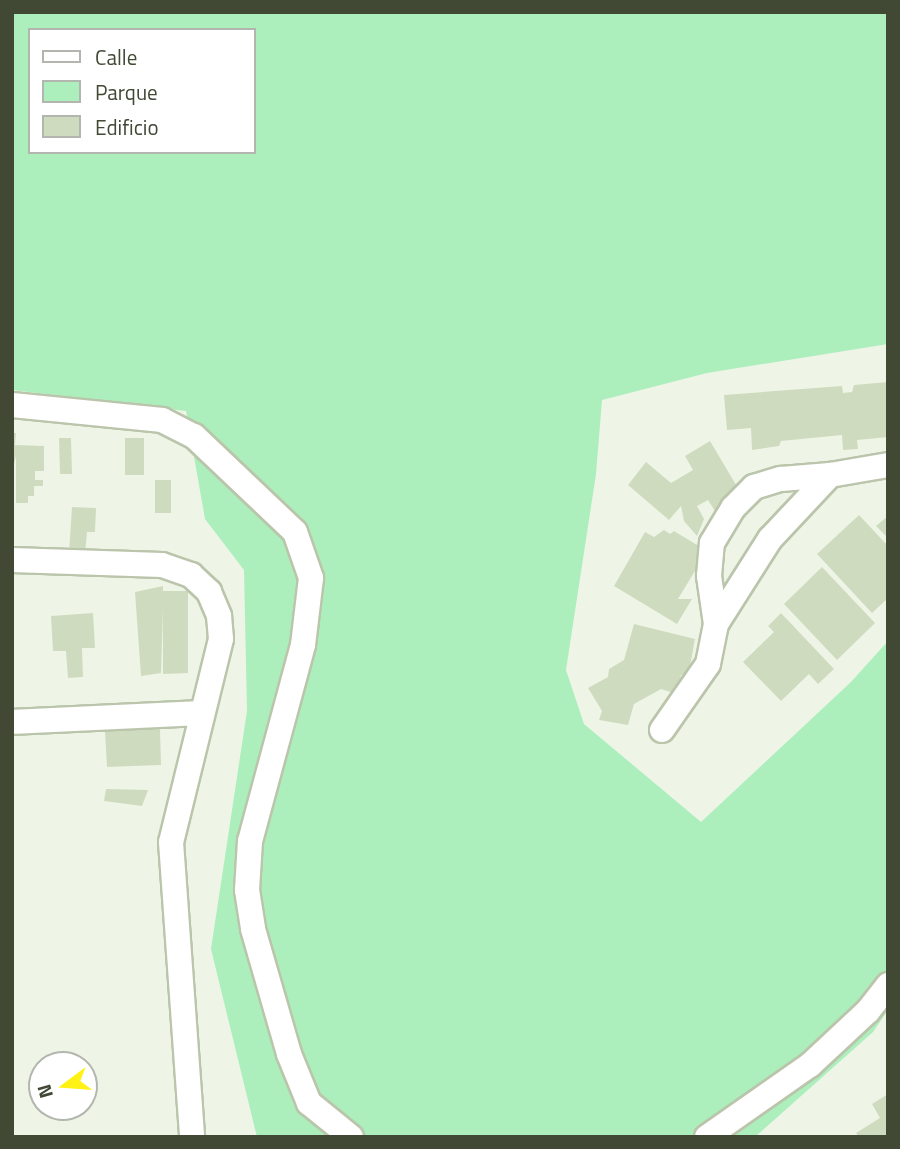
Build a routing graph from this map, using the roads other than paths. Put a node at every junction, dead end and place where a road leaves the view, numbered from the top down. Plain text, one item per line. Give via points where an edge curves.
1 (12, 405) edge
2 (888, 466) edge
3 (830, 475) junction
4 (12, 560) edge
5 (716, 624) junction
6 (200, 713) junction
7 (12, 722) edge
8 (662, 730) dead end
9 (888, 985) edge
10 (192, 1137) edge
11 (351, 1137) edge
12 (707, 1137) edge

1 - 11 street via 162,420 194,436 295,532 311,578 303,645 250,841 247,890 253,929 289,1054 309,1103
2 - 3 street
3 - 5 street via 770,539
3 - 5 street via 781,478 754,488 733,508 712,543 709,576
4 - 6 street via 162,565 191,575 209,592 219,616 221,639
5 - 8 street via 708,664
6 - 7 street
6 - 10 street via 171,842
9 - 12 street via 868,1011 810,1066

